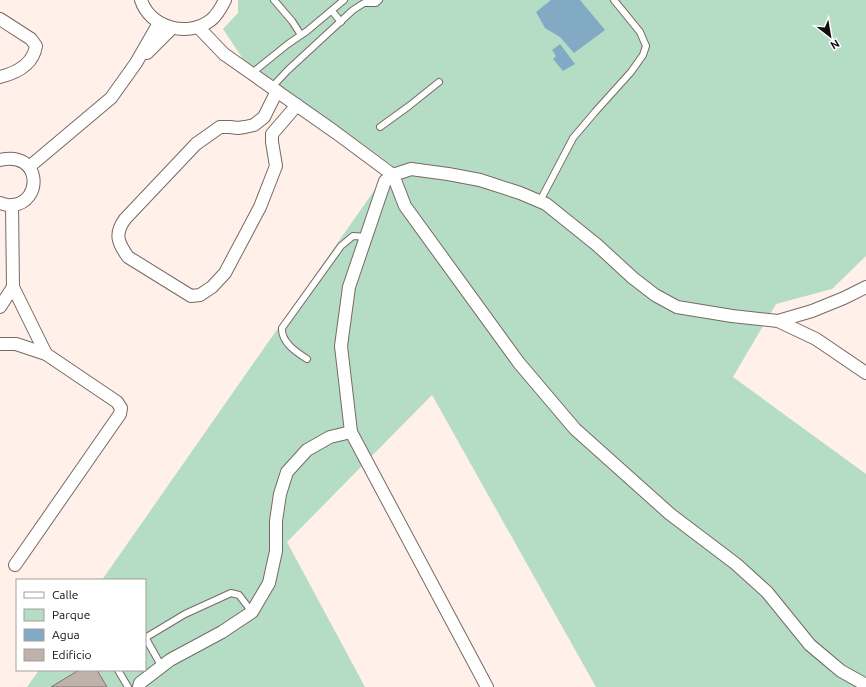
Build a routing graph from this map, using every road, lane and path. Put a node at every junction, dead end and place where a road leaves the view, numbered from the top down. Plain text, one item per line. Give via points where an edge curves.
1 (141, 0) edge
2 (225, 0) edge
3 (274, 0) edge
4 (344, 0) edge
5 (379, 0) edge
6 (614, 0) edge
7 (332, 11) junction
8 (0, 19) edge
9 (210, 20) junction
10 (341, 22) junction
11 (159, 23) junction
12 (198, 27) junction
13 (172, 28) junction
14 (301, 35) junction
15 (224, 54) junction
16 (136, 63) junction
17 (252, 73) junction
18 (0, 77) edge
19 (439, 82) dead end
20 (275, 89) junction
21 (297, 105) junction
22 (380, 127) dead end
23 (0, 160) edge
24 (29, 167) junction
25 (393, 175) junction
26 (540, 201) junction
27 (0, 203) edge
28 (12, 206) junction
29 (367, 237) junction
30 (13, 287) junction
31 (866, 287) edge
32 (0, 307) edge
33 (778, 321) junction
34 (0, 344) edge
35 (46, 354) junction
36 (306, 359) dead end
37 (866, 373) edge
38 (351, 432) junction
39 (15, 565) dead end
40 (252, 612) junction
41 (146, 636) edge
42 (146, 639) edge
43 (162, 667) junction
44 (119, 671) edge
45 (866, 685) edge
46 (128, 687) edge
47 (139, 687) edge
48 (487, 687) edge

1 - 11 street via 149,14
2 - 9 street
3 - 14 lane
4 - 7 lane
5 - 10 lane via 364,3
6 - 26 lane via 640,32 646,46 643,55 573,138
7 - 10 lane
7 - 14 lane
8 - 18 street via 31,39 36,46 35,53 22,69
9 - 12 street
9 - 15 street
10 - 20 lane via 288,70
11 - 13 street
11 - 16 street
12 - 13 street via 185,30
12 - 15 street
13 - 16 street
14 - 17 lane
15 - 17 street
16 - 24 street via 111,98
17 - 20 street
19 - 22 lane
20 - 21 street
20 - 21 street via 264,117 254,125 238,128 220,127 196,144 125,219 119,228 118,236 121,247 128,257 191,296 200,295 212,288 224,273 260,206 276,166 272,134
21 - 25 street
23 - 24 street via 21,160
24 - 28 street via 34,177 32,191 22,202
25 - 26 street via 411,169 448,174 480,180
25 - 29 street via 386,181
25 - 45 street via 405,206 519,363 575,429 670,514 736,564 767,592 810,645 840,671
26 - 33 street via 597,245 649,291 677,307
27 - 28 street
28 - 30 street
29 - 36 lane via 354,236 341,246 282,328 285,340
29 - 38 street via 349,287 341,346
30 - 32 street
30 - 35 street
31 - 33 street via 812,311
33 - 37 street via 816,339
34 - 35 street via 16,344
35 - 39 street via 117,402 121,408 120,414
38 - 40 street via 330,437 307,450 287,472 280,494 276,521 276,551 269,583
38 - 48 street
40 - 41 lane via 239,595 231,593 185,614
40 - 43 street
42 - 43 lane
43 - 47 street via 140,683
44 - 46 lane

